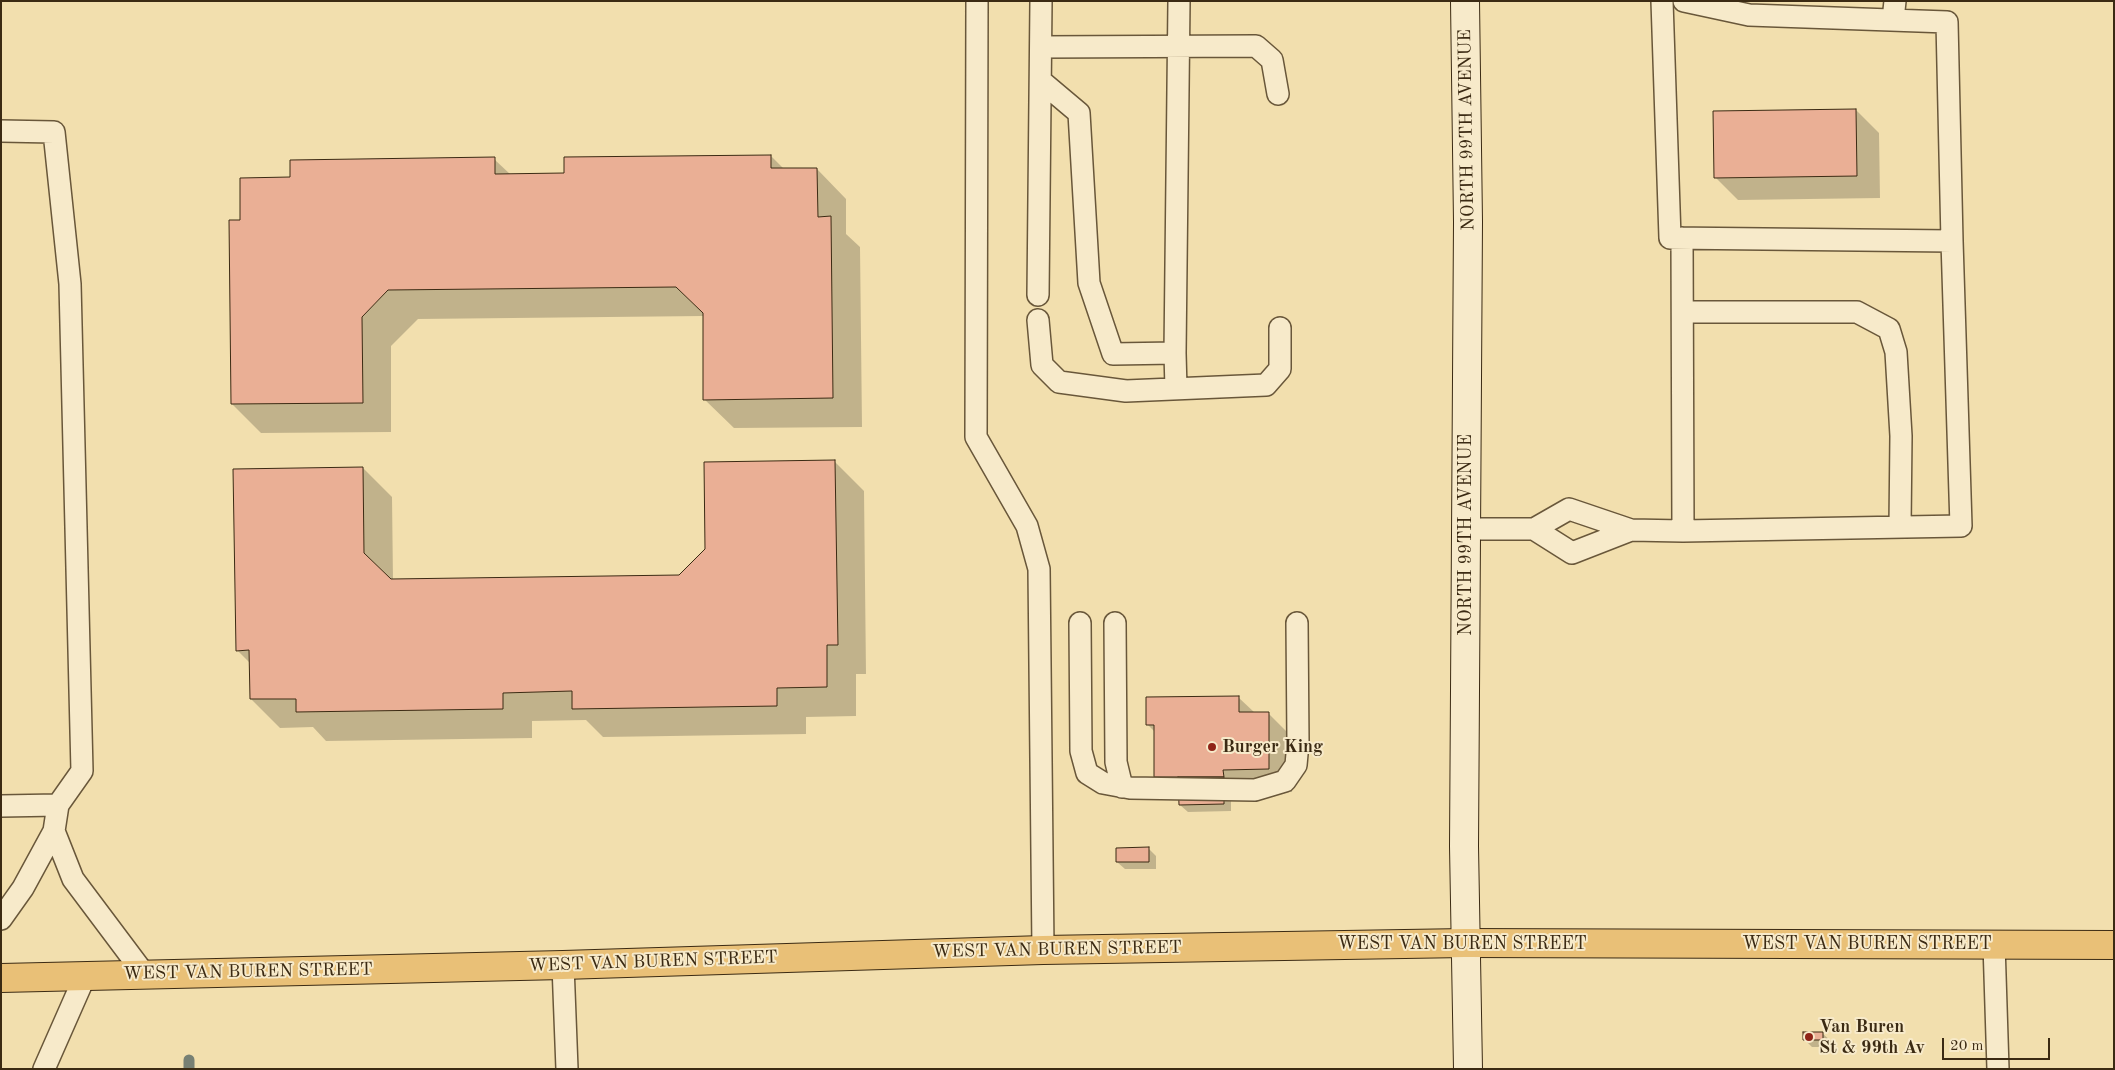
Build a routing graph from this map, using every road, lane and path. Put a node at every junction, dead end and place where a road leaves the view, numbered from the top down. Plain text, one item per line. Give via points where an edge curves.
1 (978, 1) edge
2 (1041, 1) edge
3 (1180, 1) edge
4 (1465, 1) edge
5 (1662, 1) edge
6 (1684, 1) edge
7 (1894, 6) edge
8 (1042, 47) junction
9 (1179, 47) junction
10 (1041, 81) junction
11 (1278, 94) dead end
12 (1, 131) edge
13 (1682, 238) junction
14 (1952, 241) junction
15 (1038, 295) dead end
16 (1683, 312) junction
17 (1038, 320) dead end
18 (1280, 328) dead end
19 (1175, 353) junction
20 (1176, 389) junction
21 (1900, 526) junction
22 (1465, 529) junction
23 (1534, 530) junction
24 (1631, 530) junction
25 (1683, 531) junction
26 (1080, 623) dead end
27 (1115, 623) dead end
28 (1297, 623) dead end
29 (1122, 787) junction
30 (58, 805) junction
31 (1, 806) edge
32 (54, 831) junction
33 (1, 919) edge
34 (1465, 943) junction
35 (1994, 944) junction
36 (2114, 945) edge
37 (1043, 950) junction
38 (563, 965) junction
39 (145, 975) junction
40 (85, 976) junction
41 (1, 978) edge
42 (44, 1069) edge
43 (567, 1069) edge
44 (1468, 1069) edge
45 (1998, 1069) edge

1 - 37 lane via 976,437 1027,526 1039,569
2 - 8 lane
3 - 9 lane
4 - 22 main road, NORTH 99TH AVENUE via 1468,232
5 - 13 lane via 1670,238
6 - 7 lane via 1749,14
7 - 14 lane via 1947,22
8 - 9 lane
8 - 10 lane
9 - 11 lane via 1256,46 1272,60
9 - 19 lane
10 - 15 lane
10 - 19 lane via 1079,113 1089,283 1113,354
12 - 30 lane via 54,132 70,284 82,770
13 - 14 lane
13 - 16 lane
14 - 21 lane via 1961,526
16 - 21 lane via 1857,312 1889,329 1896,352 1901,436
16 - 25 lane
17 - 20 lane via 1042,365 1059,382 1126,391
18 - 20 lane via 1280,369 1266,385
19 - 20 lane
21 - 25 lane
22 - 23 lane
22 - 34 main road, NORTH 99TH AVENUE
23 - 24 lane via 1569,509
23 - 24 lane via 1572,553
24 - 25 lane
26 - 29 lane via 1081,751 1087,773 1103,783
27 - 29 lane via 1116,762
28 - 29 lane via 1298,743 1296,765 1285,781 1256,790
30 - 31 lane
30 - 32 lane
32 - 33 lane via 23,888
32 - 39 lane via 73,879
34 - 35 main road, WEST VAN BUREN STREET
34 - 37 main road, WEST VAN BUREN STREET
34 - 44 main road, NORTH 99TH AVENUE
35 - 36 main road, WEST VAN BUREN STREET
35 - 45 lane
37 - 38 main road, WEST VAN BUREN STREET
38 - 39 main road, WEST VAN BUREN STREET
38 - 43 lane
39 - 40 main road, WEST VAN BUREN STREET
40 - 41 main road, WEST VAN BUREN STREET
40 - 42 lane

